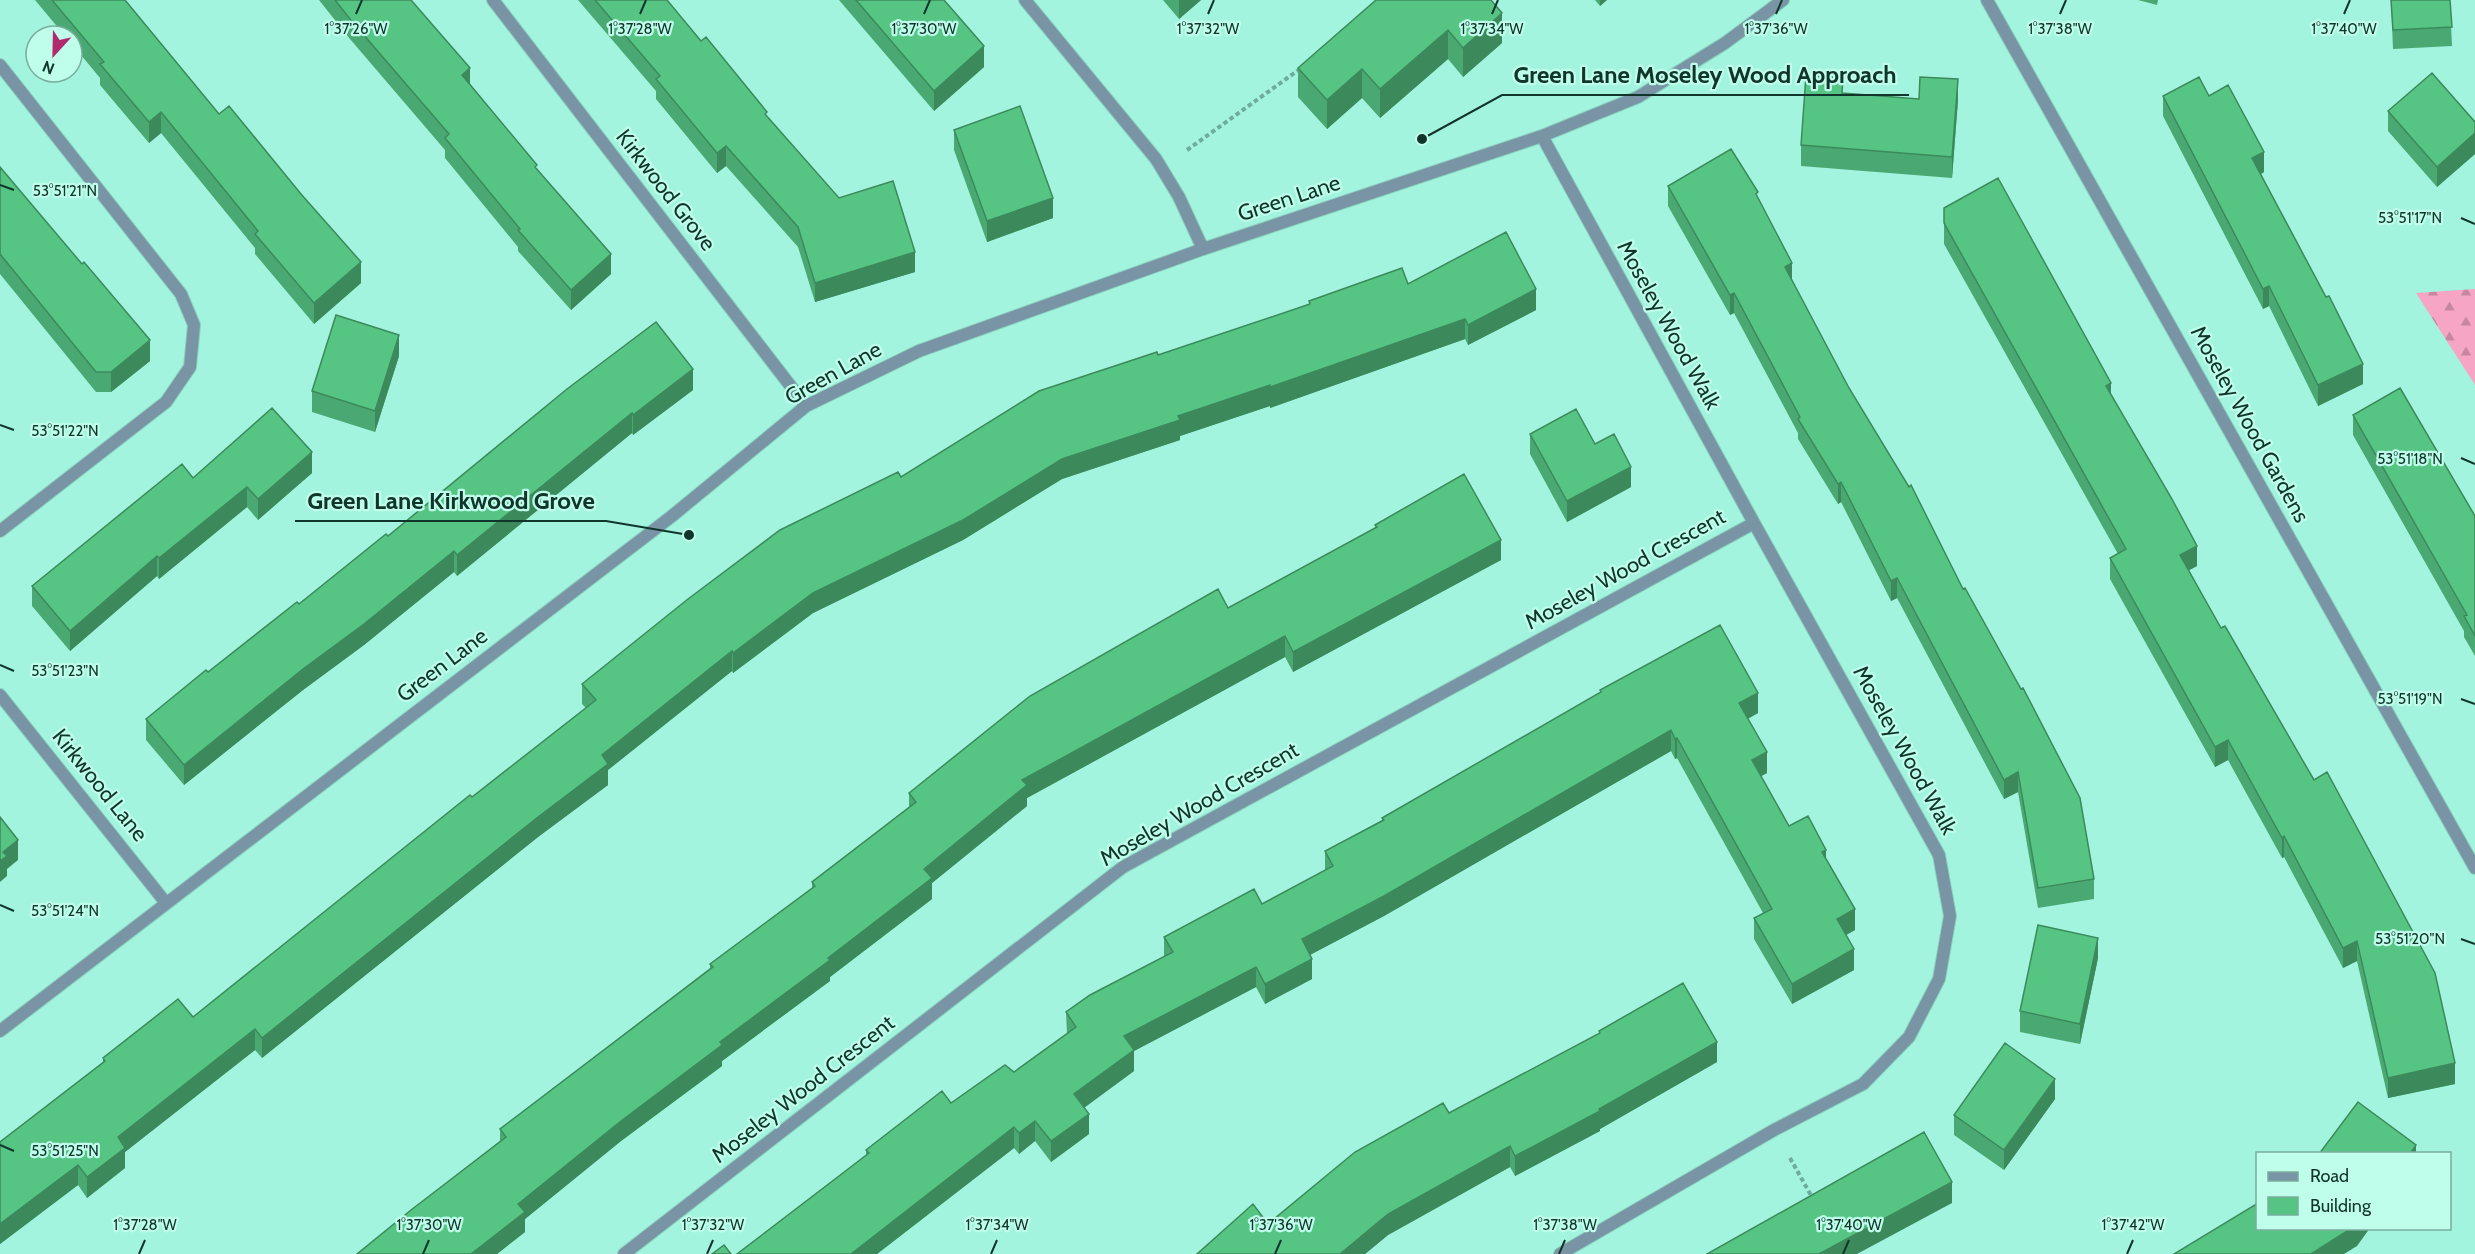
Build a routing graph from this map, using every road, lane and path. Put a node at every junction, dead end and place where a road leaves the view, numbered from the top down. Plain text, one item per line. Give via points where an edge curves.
1 (493, 0) edge
2 (1025, 0) edge
3 (1783, 0) edge
4 (1987, 0) edge
5 (1308, 64) edge
6 (0, 65) edge
7 (1542, 135) junction
8 (1161, 168) junction
9 (1203, 249) junction
10 (806, 406) junction
11 (1754, 523) junction
12 (0, 531) edge
13 (0, 694) edge
14 (2475, 868) edge
15 (166, 903) junction
16 (0, 1031) edge
17 (1774, 1130) junction
18 (1815, 1202) edge
19 (624, 1254) edge
20 (1560, 1254) edge

1 - 10 street, Kirkwood Grove
2 - 8 street
3 - 7 street, Green Lane via 1725,43 1638,97
4 - 14 street, Moseley Wood Gardens
5 - 8 path
6 - 12 street via 181,294 194,325 190,367 166,402
7 - 9 street, Green Lane
7 - 11 street, Moseley Wood Walk
8 - 9 street via 1179,196
9 - 10 street, Green Lane via 918,351
10 - 15 street, Green Lane via 672,516
11 - 17 street, Moseley Wood Walk via 1939,855 1950,916 1939,979 1909,1037 1863,1084
11 - 19 street, Moseley Wood Crescent via 1123,867
13 - 15 street, Kirkwood Lane
15 - 16 street, Green Lane
17 - 18 path
17 - 20 street, Moseley Wood Walk

